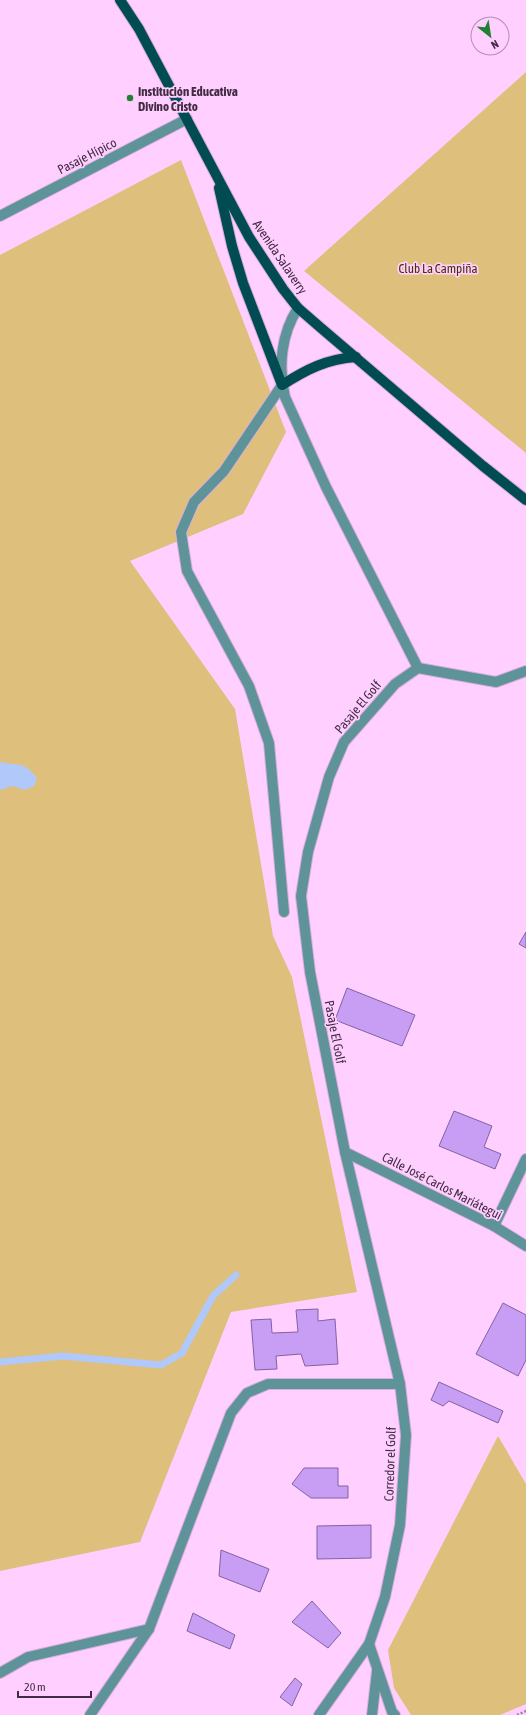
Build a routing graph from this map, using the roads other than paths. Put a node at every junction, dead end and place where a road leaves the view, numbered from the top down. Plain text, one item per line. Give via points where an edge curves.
1 (120, 0) edge
2 (187, 119) junction
3 (216, 176) junction
4 (0, 216) edge
5 (298, 308) junction
6 (356, 357) junction
7 (282, 385) junction
8 (526, 500) edge
9 (418, 668) junction
10 (526, 671) edge
11 (284, 912) dead end
12 (345, 1152) junction
13 (526, 1159) edge
14 (494, 1226) junction
15 (526, 1246) edge
16 (400, 1384) junction
17 (149, 1629) junction
18 (369, 1644) junction
19 (377, 1668) junction
20 (0, 1673) edge
21 (90, 1715) edge
22 (319, 1715) edge
23 (372, 1715) edge
24 (396, 1715) edge

1 - 2 main road, Avenida Salaverry via 139,29
2 - 3 main road, Avenida Salaverry
2 - 4 street, Pasaje Hípico
3 - 5 main road, Avenida Salaverry via 249,237
3 - 7 main road via 243,283
5 - 6 main road, Avenida Salaverry
5 - 7 street via 285,338
6 - 7 main road via 327,361
6 - 8 main road, Avenida Salaverry
7 - 9 street via 291,413 316,467
7 - 11 street via 224,471 194,502 181,532 186,571 250,686 269,743
9 - 10 street via 496,682
9 - 12 street, Pasaje El Golf via 395,684 344,742 329,777 308,852 301,896 310,972
12 - 14 street, Calle José Carlos Mariátegui
12 - 16 street, Corredor el Golf
13 - 14 street
14 - 15 street, Calle José Carlos Mariátegui
16 - 17 street via 268,1384 247,1392 231,1413
16 - 18 street, Corredor el Golf via 406,1435 400,1525 385,1597
17 - 20 street via 28,1657
17 - 21 street
18 - 19 street
18 - 22 street, Corredor el Golf
19 - 23 street
19 - 24 street via 392,1712

